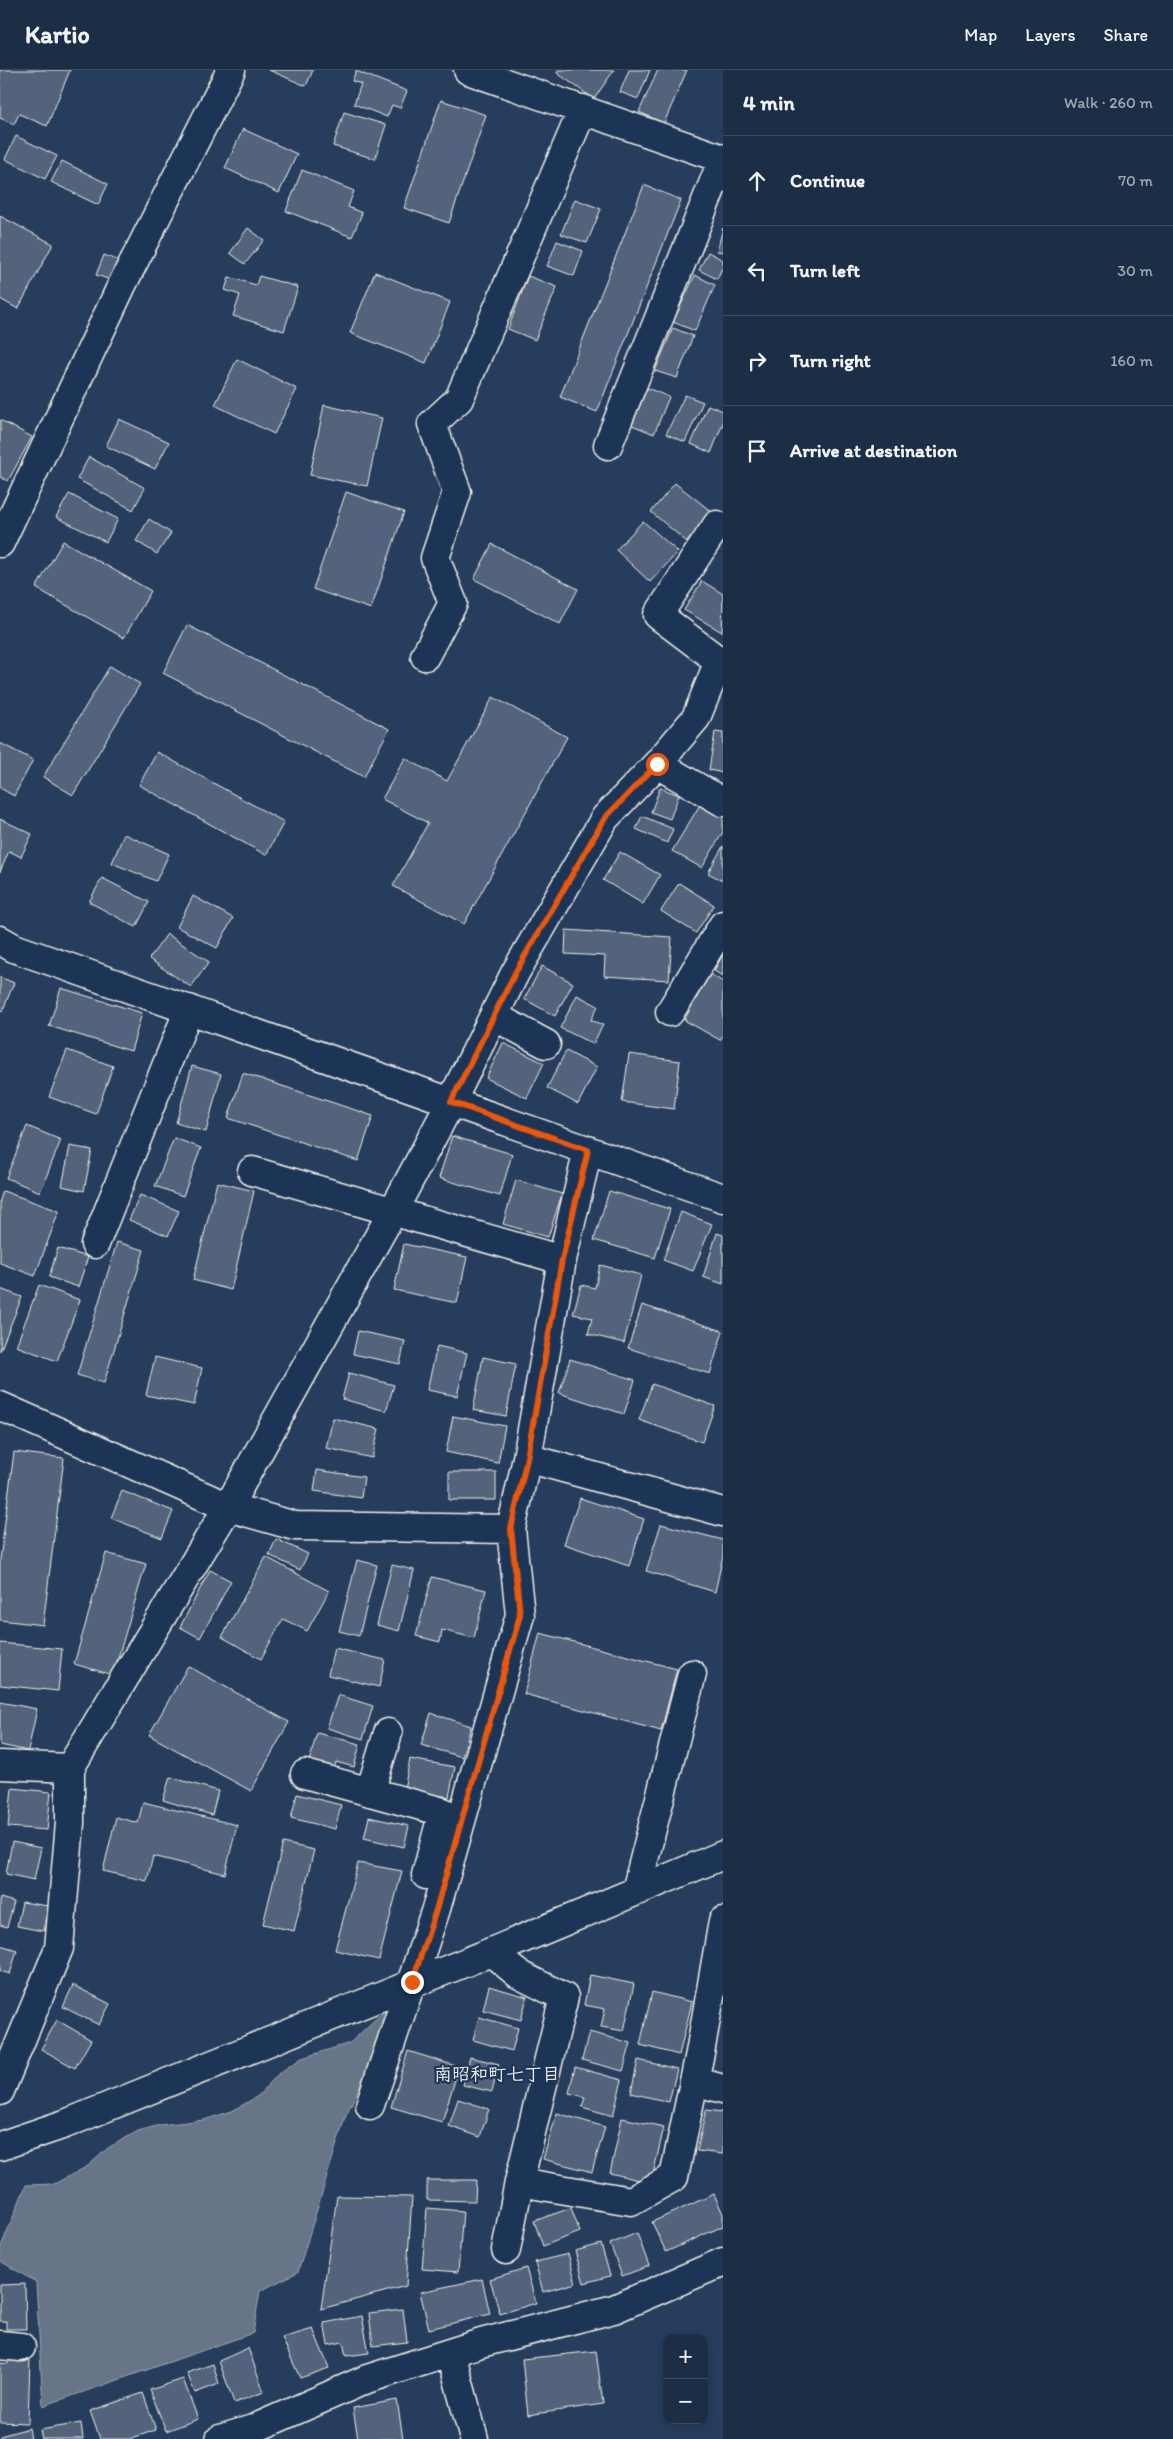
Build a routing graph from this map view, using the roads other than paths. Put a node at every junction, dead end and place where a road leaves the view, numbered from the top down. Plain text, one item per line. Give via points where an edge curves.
1 (231, 70) edge
2 (468, 70) edge
3 (583, 109) junction
4 (723, 159) edge
5 (608, 445) dead end
6 (717, 525) dead end
7 (0, 543) edge
8 (424, 656) dead end
9 (657, 764) junction
10 (723, 802) edge
11 (723, 924) edge
12 (0, 940) edge
13 (189, 1009) junction
14 (670, 1012) dead end
15 (494, 1016) junction
16 (546, 1044) dead end
17 (451, 1102) junction
18 (588, 1150) junction
19 (252, 1171) dead end
20 (723, 1198) edge
21 (393, 1211) junction
22 (95, 1244) dead end
23 (562, 1260) junction
24 (0, 1406) edge
25 (527, 1458) junction
26 (228, 1507) junction
27 (723, 1512) edge
28 (511, 1529) junction
29 (692, 1674) dead end
30 (388, 1733) dead end
31 (0, 1766) edge
32 (70, 1768) junction
33 (305, 1774) dead end
34 (370, 1792) junction
35 (723, 1855) edge
36 (636, 1891) junction
37 (723, 1921) edge
38 (491, 1952) junction
39 (404, 1986) junction
40 (694, 2081) junction
41 (723, 2089) edge
42 (0, 2091) edge
43 (370, 2105) dead end
44 (0, 2146) edge
45 (519, 2182) junction
46 (506, 2250) dead end
47 (723, 2262) edge
48 (451, 2353) junction
49 (226, 2438) edge
50 (474, 2439) edge

1 - 7 street via 122,286
2 - 3 street
3 - 4 street
3 - 8 street via 459,399 432,424 457,492 434,558 453,603
4 - 5 street
6 - 9 street via 658,615 719,661 696,718
9 - 10 street
9 - 15 street via 605,818 515,973
11 - 14 street
12 - 13 street via 14,948
13 - 17 street
13 - 22 street
15 - 16 street
15 - 17 street
17 - 18 street
17 - 21 street
18 - 20 street
18 - 23 street
19 - 21 street
21 - 23 street
21 - 26 street
23 - 25 street
24 - 26 street
25 - 27 street
25 - 28 street
26 - 28 street via 295,1526
26 - 32 street
28 - 39 street via 520,1615 436,1910
29 - 36 street
30 - 34 street
31 - 32 street
32 - 42 street via 70,1823 59,1948
33 - 34 street
34 - 39 street via 443,1812
35 - 36 street
36 - 38 street
37 - 40 street
38 - 39 street
38 - 45 street via 518,1974 564,1997
39 - 43 street
39 - 44 street via 74,2120
40 - 41 street
40 - 45 street via 674,2177 631,2201
45 - 46 street
47 - 48 street via 614,2309
48 - 49 street via 367,2379
48 - 50 street

